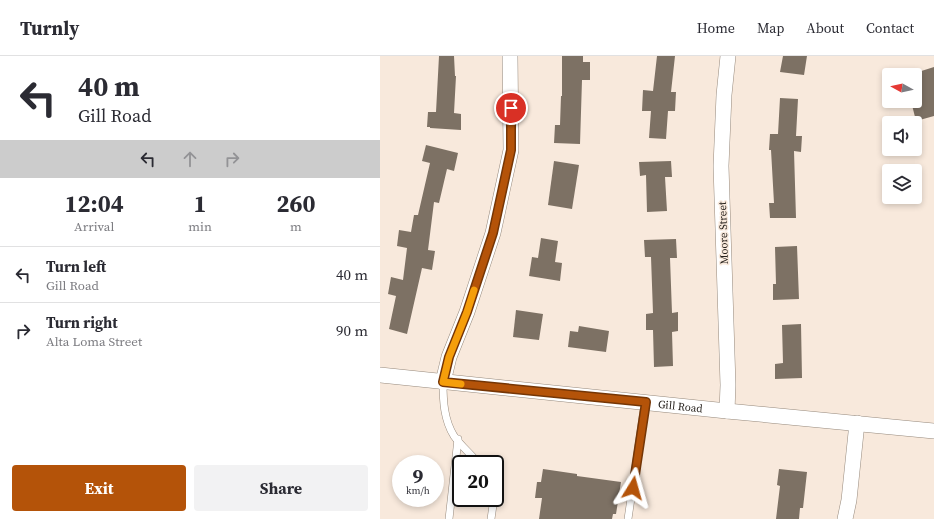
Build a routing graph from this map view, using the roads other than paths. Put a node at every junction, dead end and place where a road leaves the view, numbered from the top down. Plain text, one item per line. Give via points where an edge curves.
1 (510, 56) edge
2 (728, 56) edge
3 (380, 375) edge
4 (443, 382) junction
5 (646, 402) junction
6 (727, 411) junction
7 (857, 423) junction
8 (934, 430) edge
9 (458, 440) junction
10 (471, 455) edge
11 (493, 507) edge
12 (449, 519) edge
13 (491, 519) edge
14 (628, 519) edge
15 (845, 519) edge

1 - 4 street via 511,150 493,233 449,357
2 - 6 street, Moore Street via 721,166
3 - 4 street, Gill Road
4 - 5 street, Gill Road
4 - 9 lane via 446,417
5 - 6 street, Gill Road
5 - 14 lane
6 - 7 street, Gill Road
7 - 8 street, Gill Road
7 - 15 street
9 - 10 lane
9 - 12 lane
11 - 13 lane

